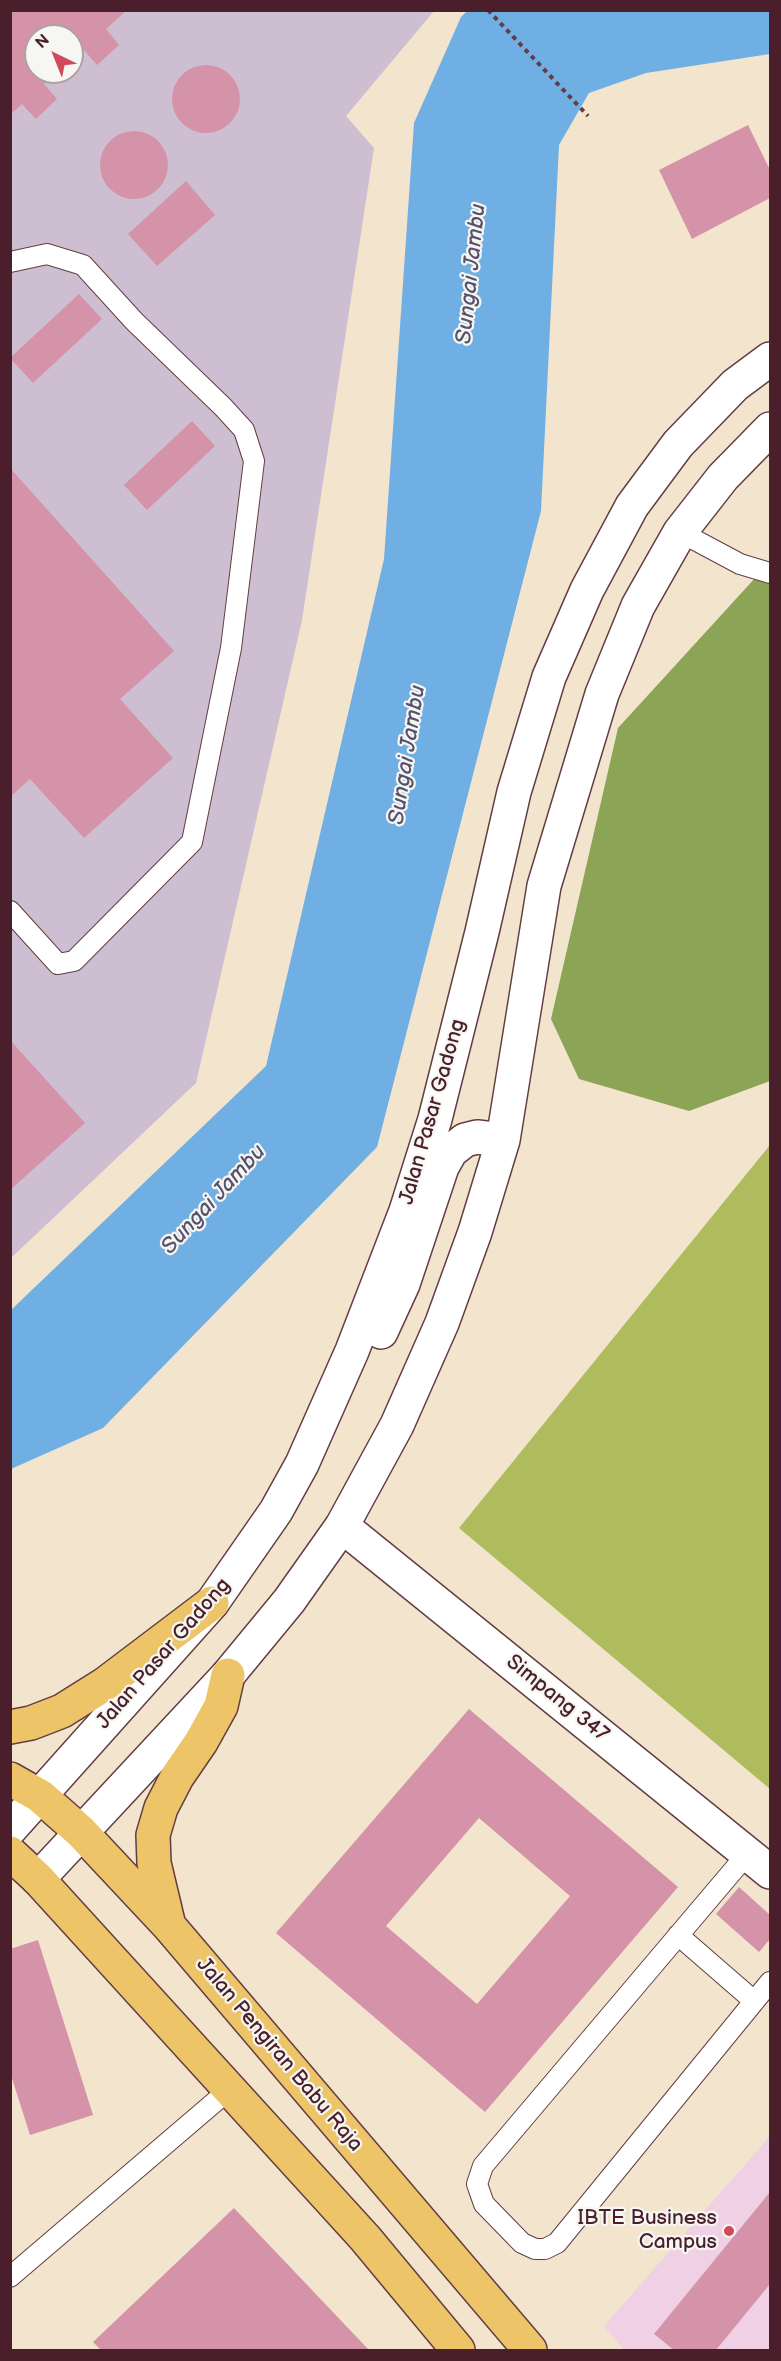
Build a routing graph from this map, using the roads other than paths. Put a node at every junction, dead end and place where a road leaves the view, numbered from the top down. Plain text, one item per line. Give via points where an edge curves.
1 (10, 262) edge
2 (771, 359) edge
3 (771, 429) edge
4 (680, 532) junction
5 (771, 573) edge
6 (10, 911) edge
7 (503, 1140) junction
8 (302, 1464) junction
9 (342, 1526) junction
10 (212, 1603) junction
11 (228, 1675) junction
12 (10, 1728) edge
13 (10, 1779) edge
14 (40, 1796) junction
15 (10, 1829) edge
16 (81, 1832) junction
17 (10, 1853) edge
18 (759, 1863) edge
19 (38, 1879) junction
20 (170, 1927) junction
21 (678, 1935) junction
22 (771, 1982) edge
23 (754, 2001) junction
24 (230, 2089) junction
25 (10, 2277) edge
26 (458, 2350) edge
27 (530, 2350) edge

1 - 6 lane via 46,254 83,265 244,430 254,461 231,648 192,842 74,962 58,964
2 - 8 street, Jalan Pasar Gadong via 735,385 678,444 632,506 587,590 549,677 514,792 482,932 406,1210 352,1351
3 - 4 street via 723,477
4 - 5 lane via 740,564
4 - 7 street via 638,606 602,694 544,886
7 - 8 street via 465,1140 442,1167 403,1284 346,1409
7 - 9 street via 442,1323 397,1425
8 - 10 street, Jalan Pasar Gadong via 276,1511
9 - 11 street
9 - 18 street, Simpang 347
10 - 12 main road via 105,1684 62,1711
10 - 14 street, Jalan Pasar Gadong
11 - 16 street
11 - 20 main road via 221,1706 177,1777 153,1835 154,1863
13 - 14 main road, Jalan Pengiran Babu Raja
14 - 15 street, Jalan Pasar Gadong
14 - 16 main road, Jalan Pengiran Babu Raja
16 - 19 street
16 - 20 main road, Jalan Pengiran Babu Raja
17 - 19 main road
18 - 21 lane
19 - 24 main road
20 - 27 main road, Jalan Pengiran Babu Raja
21 - 23 lane
21 - 23 lane via 483,2166 477,2184 484,2204 522,2243 545,2249 557,2243
22 - 23 lane
24 - 25 lane
24 - 26 main road via 365,2238

